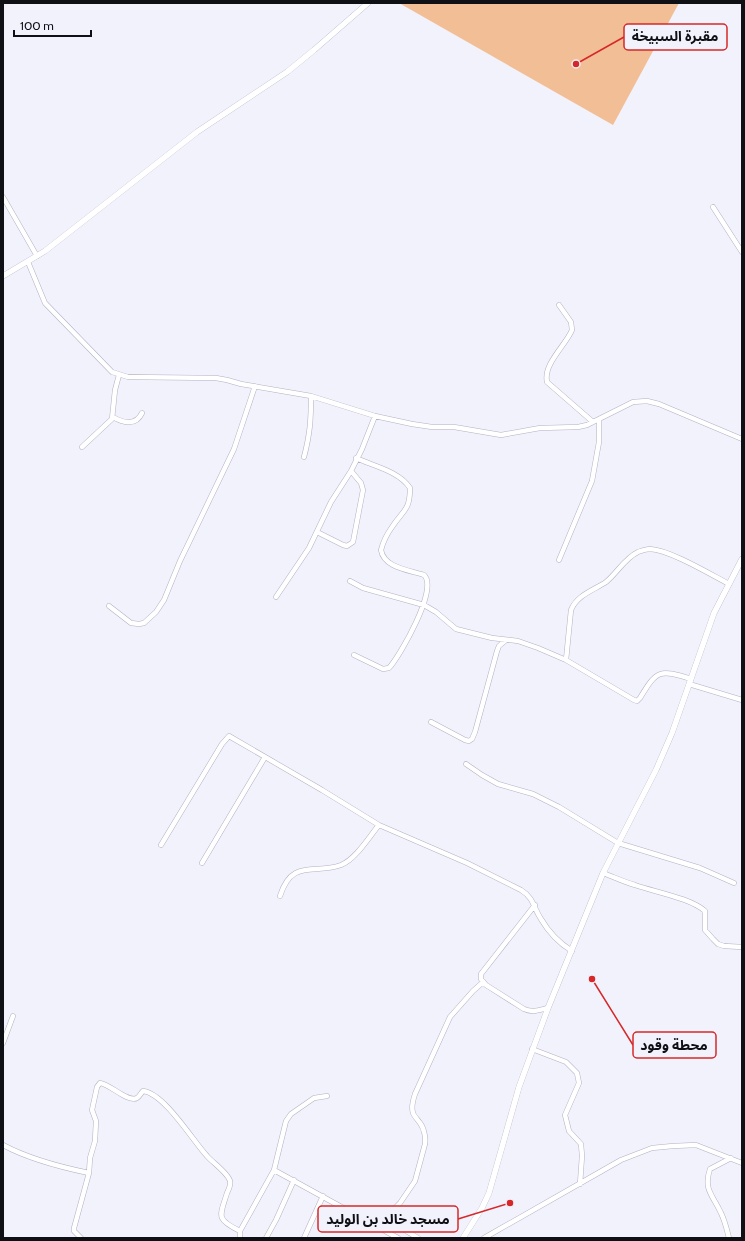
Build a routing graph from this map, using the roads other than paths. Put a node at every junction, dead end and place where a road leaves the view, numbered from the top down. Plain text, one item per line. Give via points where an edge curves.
1 (368, 3) edge
2 (3, 197) edge
3 (713, 207) dead end
4 (742, 252) edge
5 (37, 256) junction
6 (28, 262) junction
7 (3, 276) edge
8 (559, 304) dead end
9 (119, 375) junction
10 (255, 386) junction
11 (311, 396) junction
12 (142, 413) dead end
13 (375, 416) junction
14 (113, 417) junction
15 (599, 419) junction
16 (593, 422) junction
17 (742, 440) edge
18 (82, 447) dead end
19 (304, 457) dead end
20 (356, 458) junction
21 (351, 471) junction
22 (317, 532) junction
23 (742, 559) edge
24 (559, 560) dead end
25 (350, 581) dead end
26 (729, 584) junction
27 (276, 597) dead end
28 (424, 605) junction
29 (109, 606) dead end
30 (506, 640) junction
31 (354, 655) dead end
32 (566, 660) junction
33 (690, 682) junction
34 (742, 700) edge
35 (431, 722) dead end
36 (265, 757) junction
37 (466, 764) dead end
38 (379, 825) junction
39 (618, 843) junction
40 (161, 845) dead end
41 (202, 863) dead end
42 (603, 873) junction
43 (734, 883) dead end
44 (280, 896) dead end
45 (535, 905) junction
46 (742, 947) edge
47 (572, 951) junction
48 (482, 983) junction
49 (548, 1008) junction
50 (13, 1016) dead end
51 (3, 1043) edge
52 (532, 1049) junction
53 (327, 1096) dead end
54 (3, 1145) edge
55 (731, 1158) junction
56 (742, 1163) edge
57 (274, 1170) junction
58 (89, 1173) junction
59 (294, 1180) junction
60 (580, 1184) junction
61 (323, 1196) junction
62 (240, 1230) junction
63 (81, 1238) edge
64 (240, 1238) edge
65 (268, 1238) edge
66 (304, 1238) edge
67 (398, 1238) edge
68 (418, 1238) edge
69 (463, 1238) edge
70 (484, 1238) edge
71 (729, 1238) edge

1 - 5 street via 287,72 197,132
2 - 5 street
3 - 4 street
5 - 6 street
6 - 7 street
6 - 9 street via 45,302 112,372
8 - 16 street via 571,322 572,330 550,367 547,382
9 - 10 street via 216,378
9 - 14 street
10 - 11 street
10 - 29 street via 234,449 164,600 156,612 144,623 139,624 131,623
11 - 13 street
11 - 19 street via 310,436
12 - 14 street via 136,421 129,423
13 - 16 street via 423,426 454,427 501,435 540,428 578,427
13 - 20 street
14 - 18 street
15 - 16 street
15 - 17 street via 624,405 647,401 660,404
15 - 24 street via 599,442 592,481
20 - 21 street
20 - 28 street via 396,476 410,488 407,508 392,526 380,550 393,565 426,577
21 - 22 street via 331,502
21 - 22 street via 361,483 363,490 352,542 348,546 343,545
22 - 27 street
23 - 26 street
25 - 28 street via 363,588
26 - 32 street via 676,557 649,549 637,552 609,580 580,597 573,605
26 - 33 street via 714,613
28 - 30 street via 456,629
28 - 31 street via 412,634 389,668 384,669
30 - 32 street via 527,643
30 - 35 street via 497,651 472,739 465,740
32 - 33 street via 637,701 658,674 669,673
33 - 34 street
33 - 39 street via 656,770
36 - 38 street
36 - 40 street via 229,736 226,738
36 - 41 street
37 - 39 street via 498,784 533,794 559,807
38 - 44 street via 357,853 342,865 326,869 299,870 283,887
38 - 45 street via 467,863 521,890 528,894
39 - 42 street
39 - 43 street via 700,868
42 - 46 street via 700,907 705,911 705,930 712,939 724,946
42 - 47 street
45 - 47 street via 541,919 560,943
45 - 48 street via 481,974
47 - 49 street
48 - 49 street via 529,1011
48 - 68 street via 450,1017 412,1104 413,1113 422,1125 425,1144 415,1181 391,1212 391,1217 395,1223
49 - 52 street
50 - 51 street
52 - 60 street via 566,1062 577,1072 579,1083 565,1115 569,1132 581,1144
52 - 69 street via 489,1193
53 - 57 street via 314,1098 286,1120
54 - 58 street via 68,1169
55 - 56 street
55 - 60 street via 696,1145 652,1148 621,1160
55 - 71 street via 710,1168 707,1178 708,1189 722,1214
57 - 59 street
57 - 62 street
58 - 62 street via 90,1158 96,1142 96,1121 92,1110 97,1087 100,1083 105,1083 134,1100 143,1091 149,1092 165,1105 230,1181 221,1218
58 - 63 street via 74,1228 74,1232
59 - 61 street
59 - 65 street
60 - 70 street
61 - 66 street
61 - 67 street
62 - 64 street

